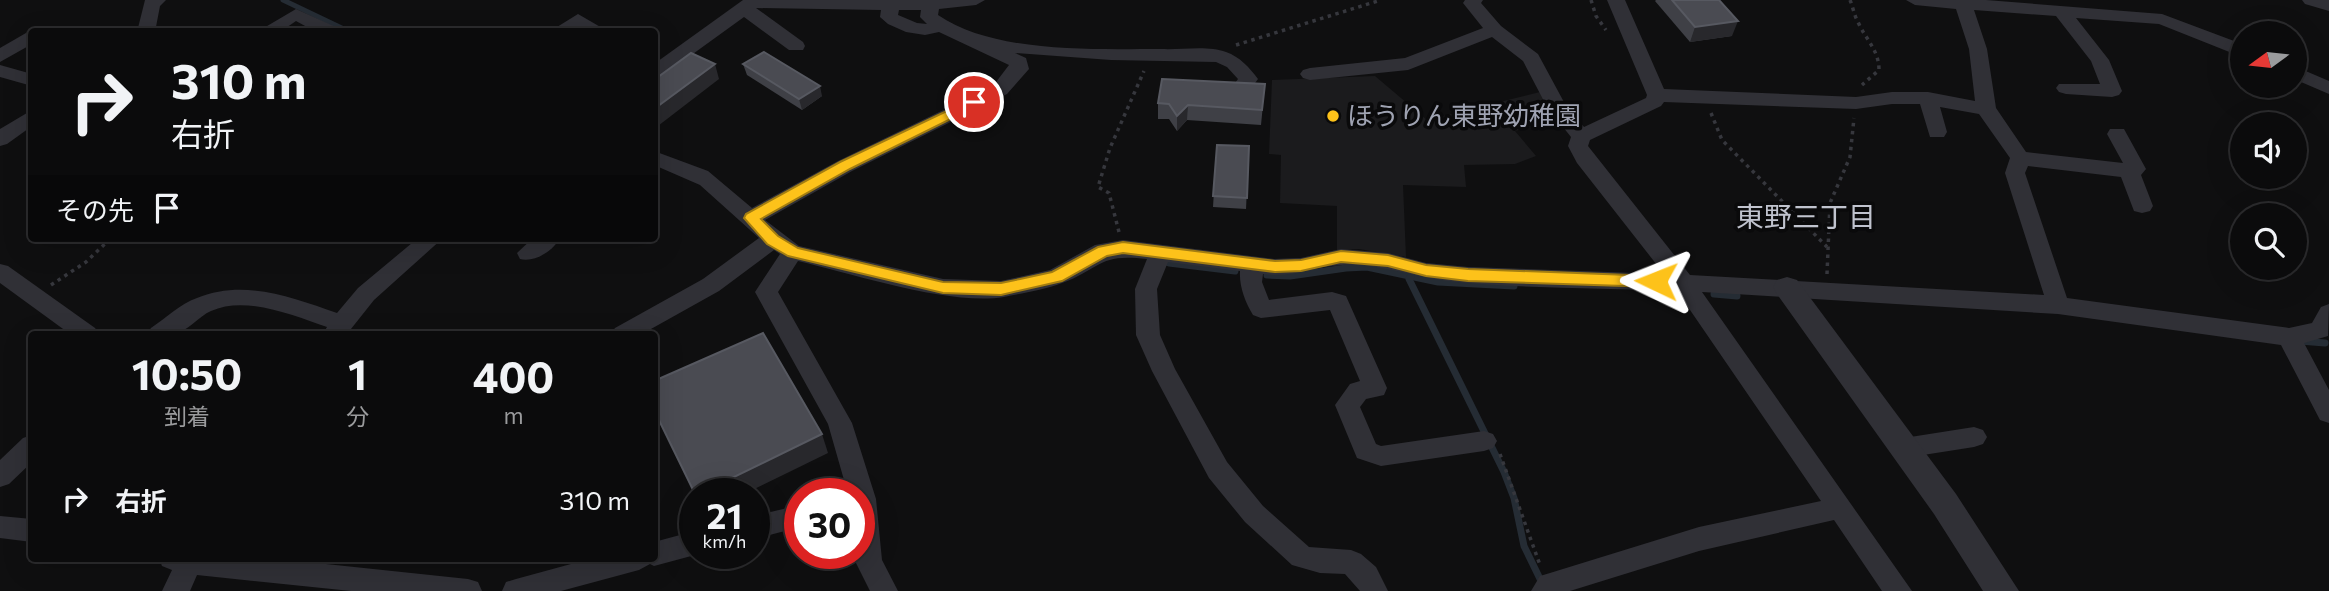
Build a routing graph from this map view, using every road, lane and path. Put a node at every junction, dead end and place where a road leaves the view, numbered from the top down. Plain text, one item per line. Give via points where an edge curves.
1 (157, 0) edge
2 (976, 0) edge
3 (1381, 0) edge
4 (1474, 0) edge
5 (1616, 0) edge
6 (1850, 0) edge
7 (1915, 0) edge
8 (2155, 0) edge
9 (2311, 0) edge
10 (1963, 2) edge
11 (891, 5) junction
12 (931, 5) junction
13 (2329, 6) edge
14 (744, 8) junction
15 (2063, 13) junction
16 (2162, 19) junction
17 (937, 27) junction
18 (147, 28) edge
19 (273, 28) edge
20 (323, 28) edge
21 (564, 28) edge
22 (593, 28) edge
23 (1494, 30) junction
24 (26, 39) dead end
25 (972, 40) junction
26 (796, 46) dead end
27 (2230, 46) edge
28 (0, 56) edge
29 (1219, 56) junction
30 (658, 66) edge
31 (1146, 66) dead end
32 (0, 71) edge
33 (1310, 74) dead end
34 (2307, 78) edge
35 (28, 79) edge
36 (1243, 86) edge
37 (2066, 88) dead end
38 (2329, 88) edge
39 (1657, 95) junction
40 (1705, 98) junction
41 (1928, 98) junction
42 (1856, 103) junction
43 (1986, 109) junction
44 (28, 119) edge
45 (1937, 132) dead end
46 (2117, 134) dead end
47 (1581, 136) junction
48 (0, 139) edge
49 (2020, 158) junction
50 (658, 159) edge
51 (2129, 171) junction
52 (2142, 206) dead end
53 (751, 218) junction
54 (107, 242) edge
55 (427, 242) edge
56 (543, 242) edge
57 (783, 246) junction
58 (1827, 247) junction
59 (1123, 248) junction
60 (528, 253) dead end
61 (1160, 253) junction
62 (1252, 264) junction
63 (0, 272) edge
64 (1683, 282) junction
65 (1787, 287) junction
66 (1828, 290) junction
67 (34, 295) junction
68 (2058, 305) junction
69 (2329, 313) edge
70 (338, 329) edge
71 (83, 331) edge
72 (164, 331) edge
73 (628, 331) edge
74 (2289, 337) junction
75 (2329, 413) edge
76 (1974, 437) dead end
77 (1491, 445) joint
78 (28, 448) edge
79 (1904, 448) junction
80 (0, 476) edge
81 (855, 478) edge
82 (1838, 508) junction
83 (0, 527) edge
84 (28, 530) edge
85 (679, 548) edge
86 (658, 553) edge
87 (183, 562) edge
88 (202, 562) edge
89 (624, 562) edge
90 (873, 569) edge
91 (1548, 588) edge
92 (176, 591) edge
93 (468, 591) edge
94 (516, 591) edge
95 (884, 591) edge
96 (1374, 591) edge
97 (1898, 591) edge
98 (2002, 591) edge

1 - 18 street via 151,4
2 - 12 street
3 - 29 path via 1224,48
4 - 23 street
5 - 39 street
6 - 42 path via 1880,59 1879,70 1856,92
7 - 10 street
8 - 16 street
9 - 13 street
10 - 15 street
10 - 43 street via 1978,49
11 - 12 street
11 - 14 street via 751,3
11 - 17 street via 889,18 901,24 928,31
12 - 17 street via 929,18
14 - 26 street
14 - 30 street
15 - 16 street
15 - 37 street via 2100,60 2112,91
16 - 27 street
17 - 25 street
19 - 20 street via 296,14
21 - 22 street via 578,19
23 - 33 street via 1408,64
23 - 47 street via 1531,58 1557,107
24 - 28 street
25 - 29 street via 1065,52
25 - 53 street via 1019,62 1019,69 1000,90
29 - 36 street via 1234,63 1248,79
31 - 59 path via 1098,187 1109,193
32 - 35 street
34 - 38 street
39 - 40 street
39 - 47 street via 1654,102
40 - 42 street
40 - 58 path via 1722,140
41 - 42 street
41 - 43 street
41 - 45 street
42 - 58 path via 1850,157 1830,203
43 - 49 street
44 - 48 street
46 - 51 street via 2136,169
47 - 64 street via 1578,146 1584,158
49 - 51 street
49 - 68 street via 2015,173
50 - 53 street via 712,183
51 - 52 street
53 - 57 street
54 - 67 path via 86,262
55 - 70 street via 373,290
56 - 60 street
57 - 59 street via 943,287 1001,289 1056,277 1103,251
57 - 73 street
57 - 81 street via 766,292 840,423
58 - 66 path
59 - 61 street
61 - 62 street
61 - 96 street via 1146,289 1147,335 1218,470 1254,514 1302,557 1351,562
62 - 64 street via 1301,266 1341,257 1468,275
62 - 77 street via 1251,282 1261,309 1338,302 1375,388 1359,391 1347,405 1366,451 1381,456
63 - 67 street
64 - 65 street
64 - 82 street
65 - 66 street
65 - 79 street
66 - 68 street
67 - 71 street
68 - 74 street
69 - 74 street via 2320,330
70 - 72 street via 288,305 233,296 205,304
74 - 75 street
76 - 79 street
77 - 91 path via 1512,478 1530,546
78 - 80 street
79 - 98 street
82 - 91 street via 1699,539
82 - 97 street
83 - 84 street
85 - 86 street
87 - 92 street
88 - 93 street
89 - 94 street
90 - 95 street

